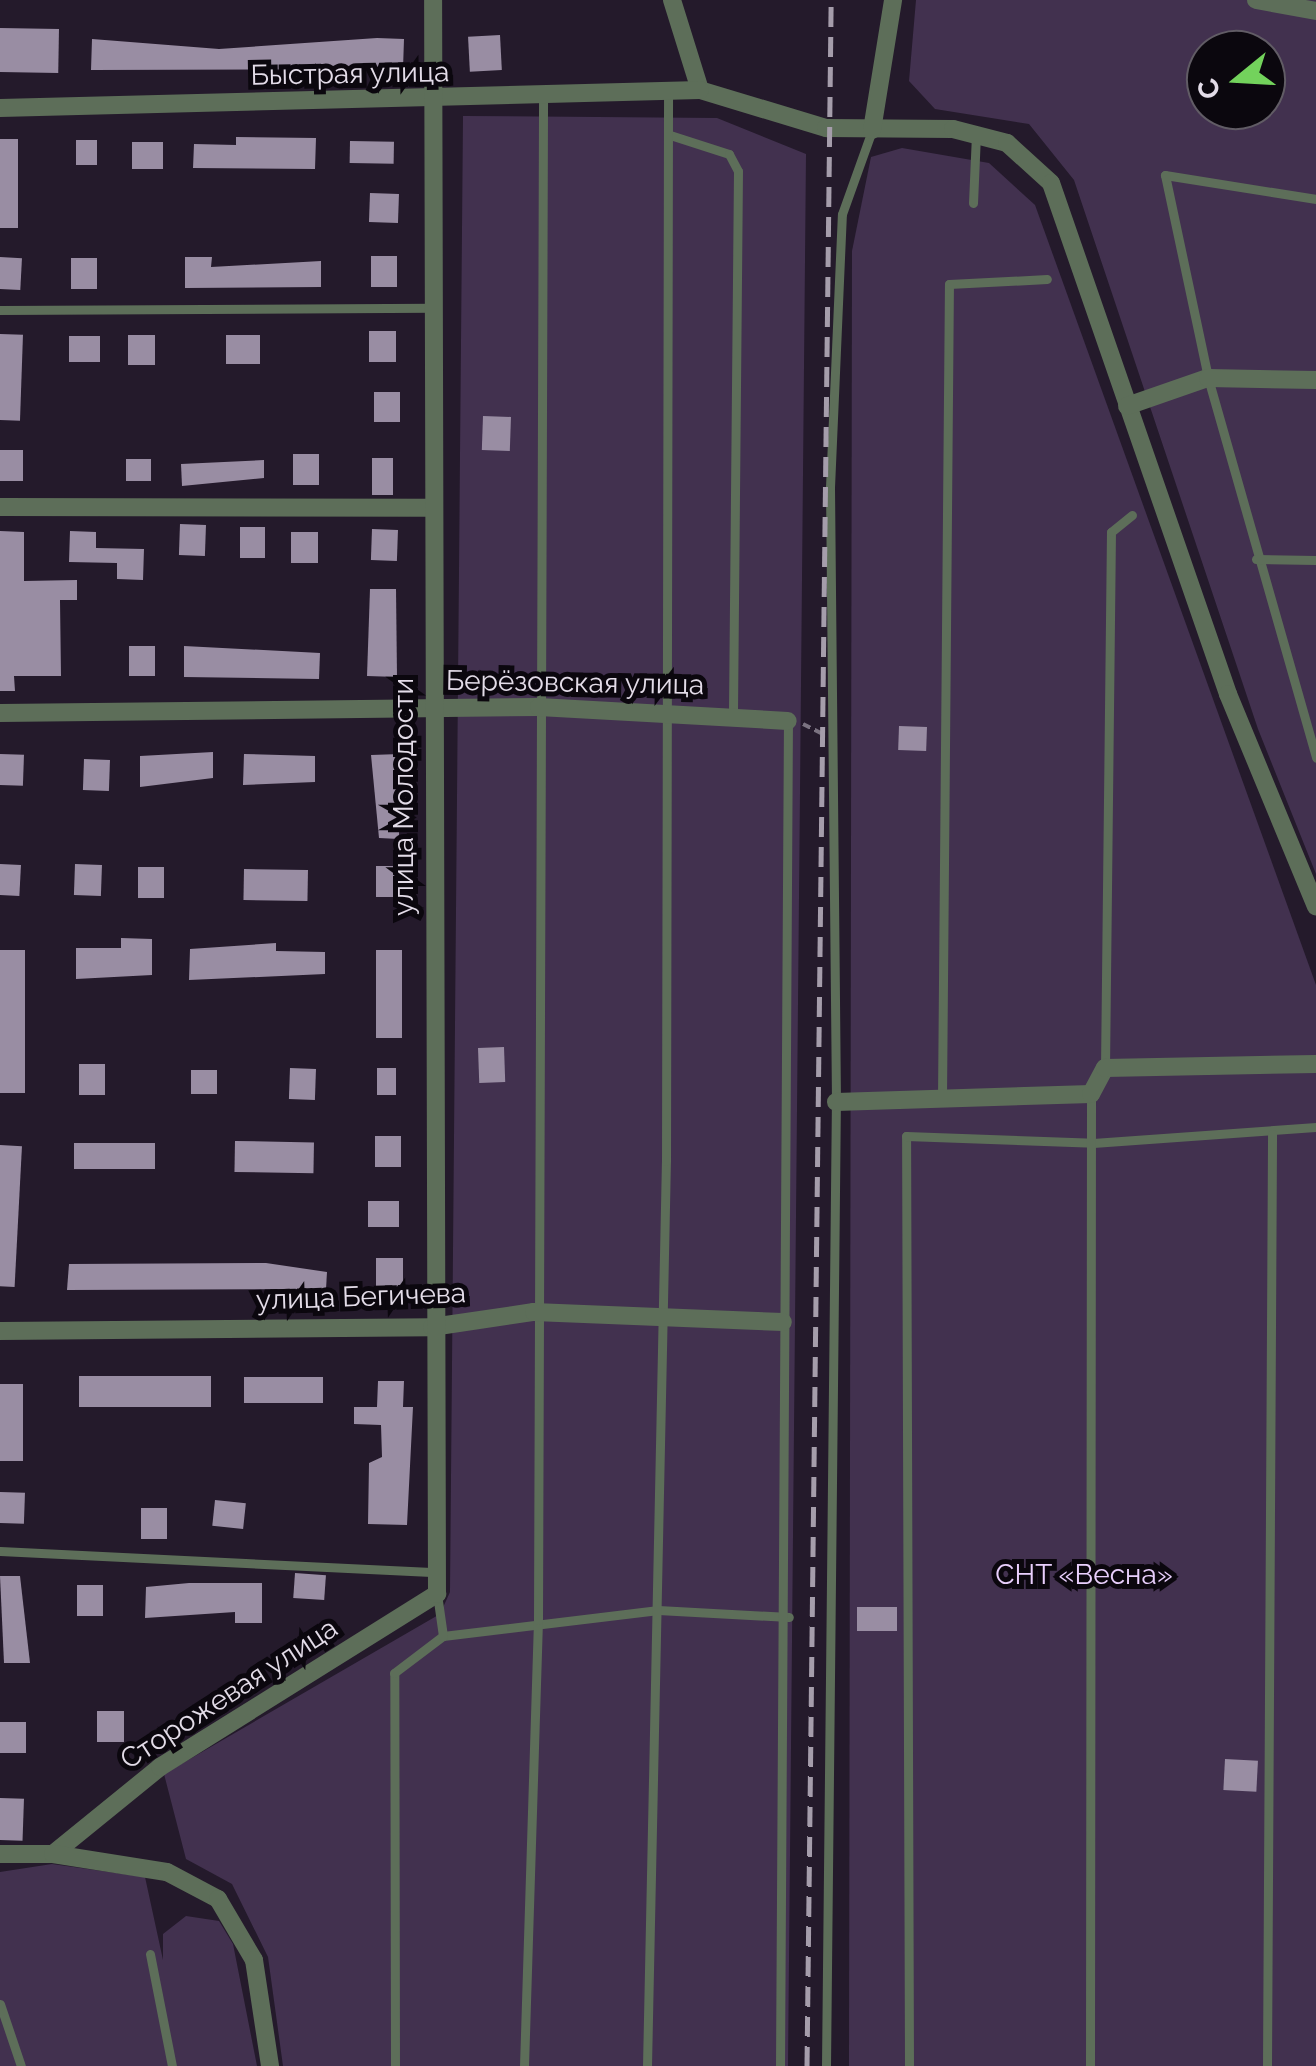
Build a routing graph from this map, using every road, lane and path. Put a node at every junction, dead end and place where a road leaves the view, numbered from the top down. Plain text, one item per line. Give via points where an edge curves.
1 (433, 0) edge
2 (672, 0) edge
3 (893, 0) edge
4 (1256, 0) edge
5 (1316, 11) edge
6 (700, 90) junction
7 (668, 91) junction
8 (543, 98) junction
9 (434, 100) junction
10 (0, 108) edge
11 (872, 130) junction
12 (670, 135) junction
13 (976, 135) junction
14 (1316, 199) edge
15 (973, 203) dead end
16 (1046, 279) dead end
17 (433, 308) junction
18 (0, 310) edge
19 (1208, 378) junction
20 (1316, 380) edge
21 (1127, 406) junction
22 (0, 507) edge
23 (430, 508) junction
24 (1132, 515) dead end
25 (1256, 558) junction
26 (1316, 560) edge
27 (432, 708) junction
28 (539, 708) junction
29 (664, 709) junction
30 (0, 714) edge
31 (732, 714) junction
32 (788, 722) junction
33 (1314, 746) edge
34 (832, 748) junction
35 (1316, 758) edge
36 (1316, 906) edge
37 (1316, 1064) edge
38 (1105, 1068) junction
39 (1091, 1094) junction
40 (942, 1101) junction
41 (836, 1102) junction
42 (1316, 1127) edge
43 (1272, 1134) junction
44 (1093, 1142) junction
45 (534, 1312) junction
46 (662, 1319) junction
47 (783, 1322) junction
48 (432, 1327) junction
49 (0, 1331) edge
50 (0, 1551) edge
51 (436, 1572) junction
52 (436, 1594) junction
53 (658, 1610) junction
54 (789, 1617) junction
55 (538, 1620) junction
56 (444, 1636) junction
57 (0, 1854) edge
58 (54, 1854) junction
59 (150, 1954) dead end
60 (0, 2004) edge
61 (21, 2066) edge
62 (172, 2066) edge
63 (270, 2066) edge
64 (395, 2066) edge
65 (524, 2066) edge
66 (647, 2066) edge
67 (780, 2066) edge
68 (826, 2066) edge
69 (910, 2066) edge
70 (1090, 2066) edge
71 (1266, 2066) edge

1 - 9 street, улица Молодости
2 - 6 street
3 - 11 street
4 - 5 street
6 - 7 street, Быстрая улица
6 - 11 street via 774,118
7 - 8 street, Быстрая улица
7 - 12 lane
8 - 9 street, Быстрая улица
8 - 28 lane
9 - 10 street, Быстрая улица
9 - 17 street, улица Молодости
11 - 13 street
11 - 34 lane via 842,214
12 - 29 lane
12 - 31 lane via 729,154 738,171
13 - 15 lane
13 - 21 street via 1007,143 1051,183
14 - 19 lane via 1165,175
16 - 40 lane via 949,284
17 - 18 lane
17 - 23 street, улица Молодости
19 - 20 street
19 - 21 street
19 - 25 lane
21 - 36 street via 1228,694
22 - 23 street
23 - 27 street, улица Молодости
24 - 38 lane via 1110,532
25 - 26 lane
25 - 33 lane
27 - 28 street, Берёзовская улица
27 - 30 street, Берёзовская улица
27 - 48 street, улица Молодости
28 - 29 street, Берёзовская улица
28 - 45 lane
29 - 31 street, Берёзовская улица
29 - 46 lane
31 - 32 street, Берёзовская улица
32 - 34 path via 809,725
32 - 47 lane
33 - 35 lane
34 - 41 lane
37 - 38 street
38 - 39 street
39 - 40 street
39 - 44 lane
40 - 41 street
41 - 68 lane
42 - 43 lane
43 - 44 lane
43 - 71 lane
44 - 69 lane via 906,1136
44 - 70 lane
45 - 46 street, улица Бегичева
45 - 48 street, улица Бегичева
45 - 55 lane
46 - 47 street, улица Бегичева
46 - 53 lane
47 - 54 lane
48 - 49 street, улица Бегичева
48 - 51 street, улица Молодости
50 - 51 lane
51 - 52 street, улица Молодости
52 - 56 lane
52 - 58 street, Сторожевая улица via 160,1767
53 - 54 lane
53 - 55 lane
53 - 66 lane
54 - 67 lane
55 - 56 lane
55 - 65 lane
56 - 64 lane via 394,1672
57 - 58 street
58 - 63 street via 167,1872 218,1899 254,1960
59 - 62 lane
60 - 61 lane

